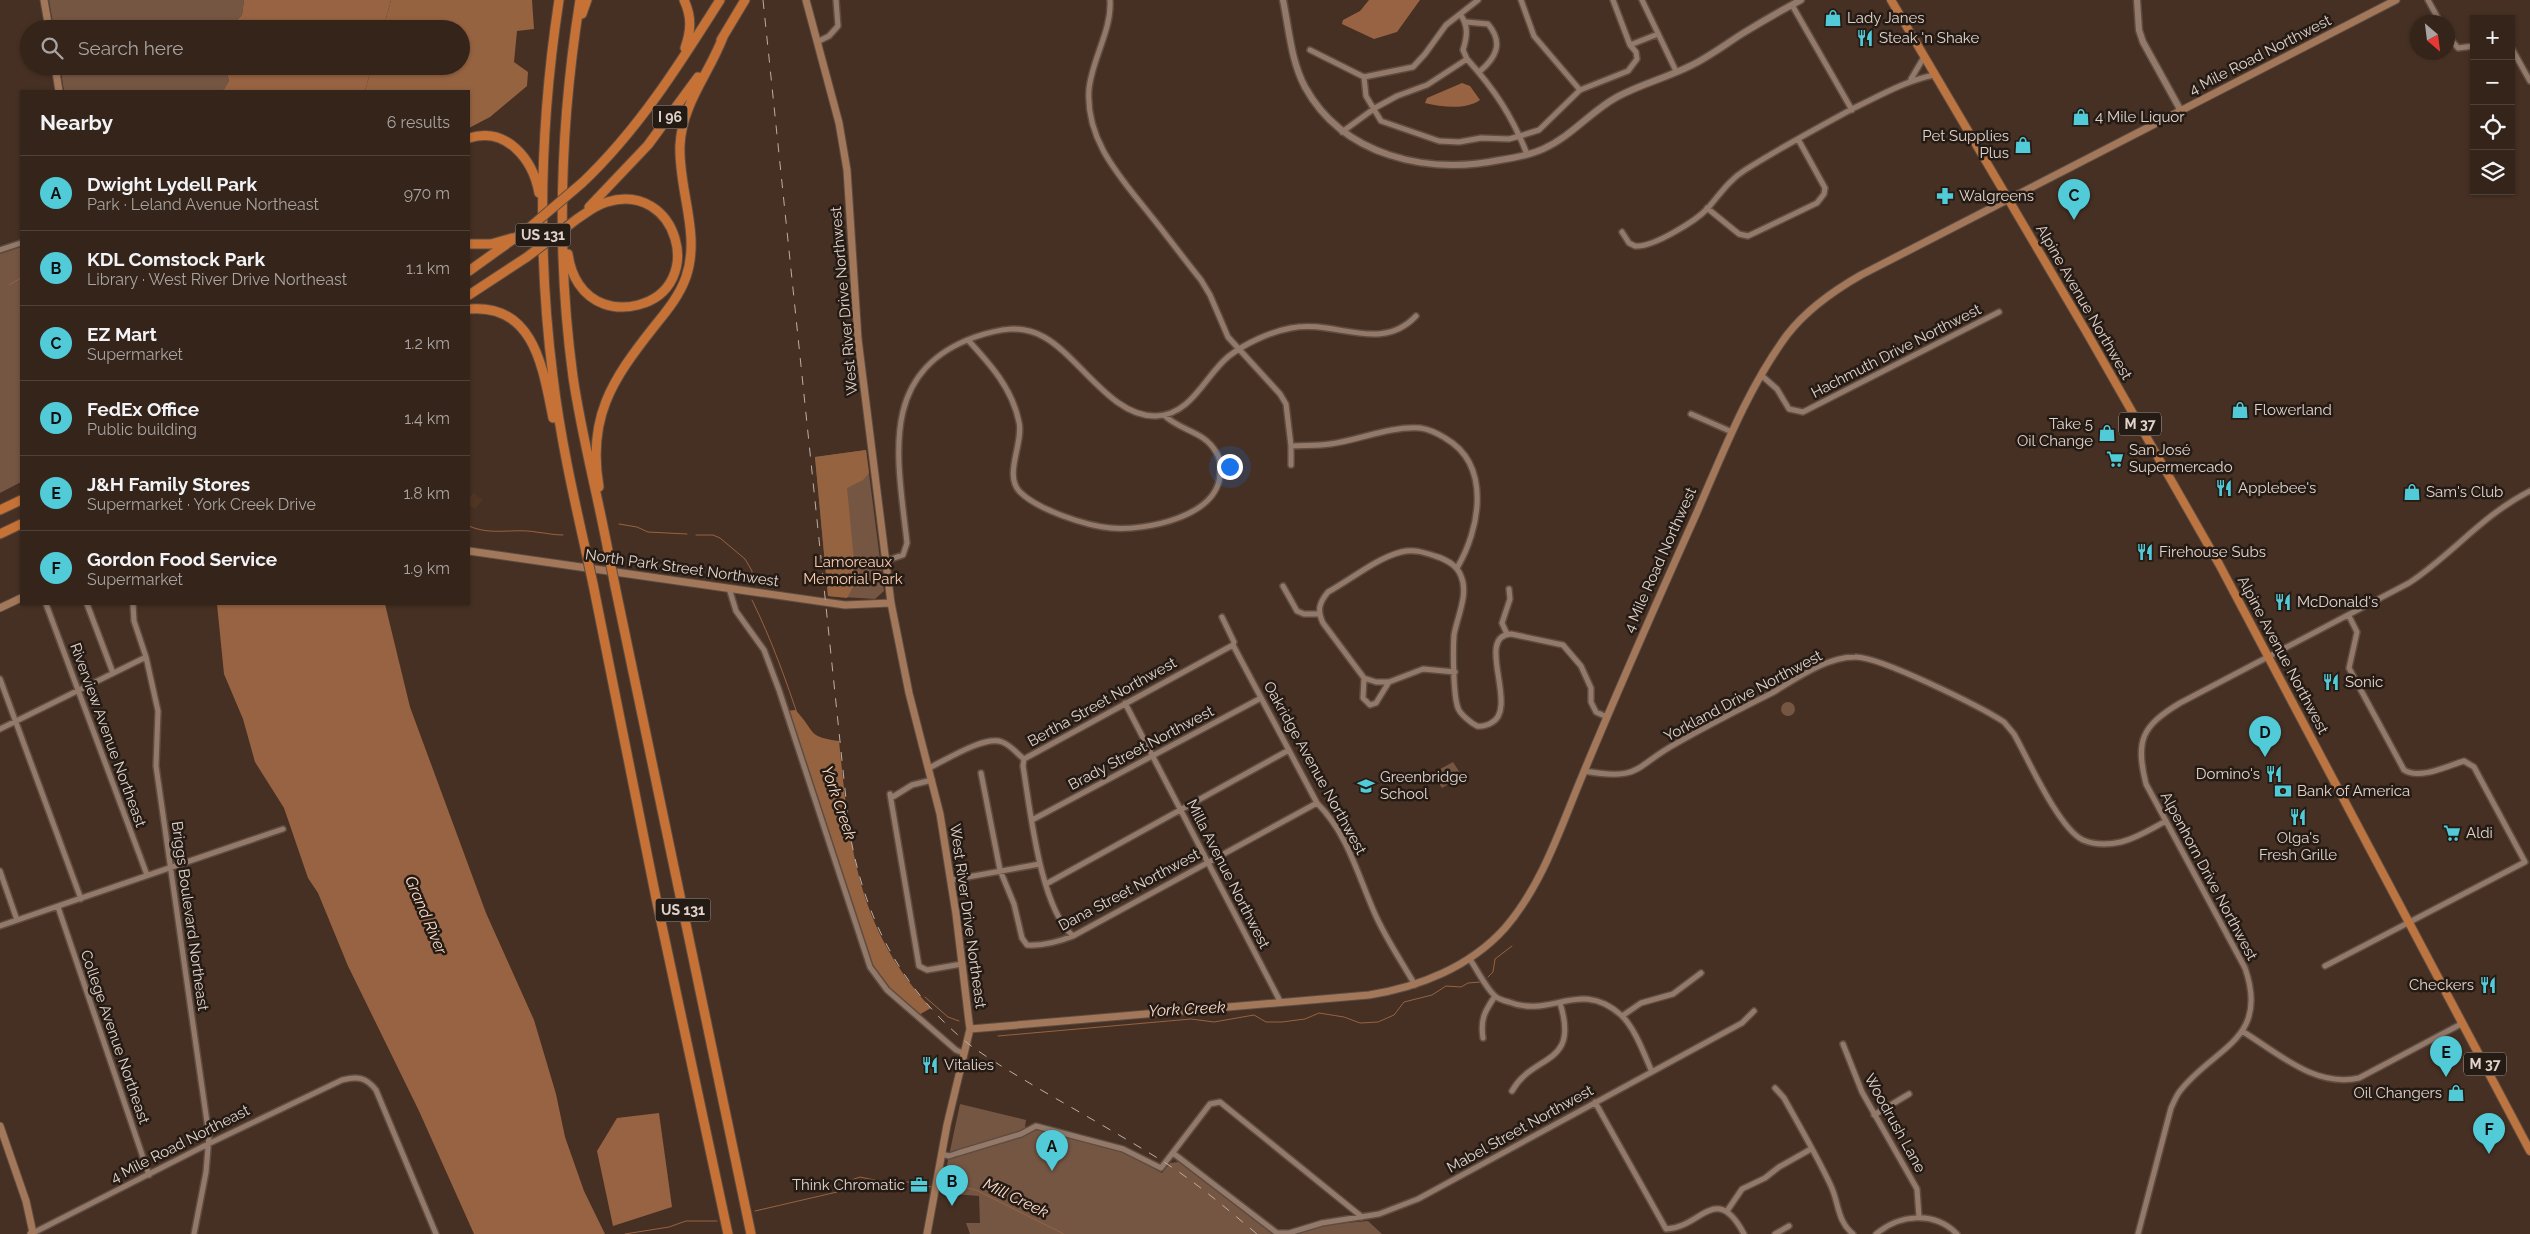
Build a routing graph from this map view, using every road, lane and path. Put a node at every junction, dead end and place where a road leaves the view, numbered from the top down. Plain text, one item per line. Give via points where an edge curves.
1 (44, 0) edge
2 (559, 0) edge
3 (580, 0) edge
4 (587, 0) edge
5 (684, 0) edge
6 (720, 0) edge
7 (744, 0) edge
8 (806, 0) edge
9 (836, 0) edge
10 (1110, 0) edge
11 (1283, 0) edge
12 (1478, 0) edge
13 (1521, 0) edge
14 (1613, 0) edge
15 (1642, 0) edge
16 (1801, 0) edge
17 (1891, 0) edge
18 (2137, 0) edge
19 (2396, 0) edge
20 (2428, 0) edge
21 (1792, 5) junction
22 (1460, 14) junction
23 (2436, 15) edge
24 (47, 20) edge
25 (1466, 22) junction
26 (575, 30) junction
27 (1658, 34) junction
28 (723, 37) junction
29 (817, 42) junction
30 (2455, 44) edge
31 (1630, 45) junction
32 (2470, 46) edge
33 (1310, 50) dead end
34 (2515, 54) edge
35 (1924, 57) junction
36 (1467, 59) junction
37 (1479, 72) junction
38 (1676, 72) junction
39 (674, 73) junction
40 (56, 75) edge
41 (1934, 75) junction
42 (1364, 77) junction
43 (1911, 79) junction
44 (2530, 81) edge
45 (59, 90) edge
46 (1580, 90) junction
47 (1375, 108) junction
48 (1852, 110) junction
49 (2181, 111) junction
50 (1342, 132) junction
51 (1520, 136) junction
52 (470, 138) edge
53 (1798, 139) junction
54 (1527, 154) junction
55 (2008, 198) junction
56 (542, 208) junction
57 (1707, 208) junction
58 (562, 211) junction
59 (576, 219) junction
60 (526, 230) junction
61 (1622, 232) dead end
62 (20, 243) edge
63 (470, 244) edge
64 (0, 250) edge
65 (470, 270) edge
66 (470, 294) edge
67 (470, 310) edge
68 (1999, 312) dead end
69 (1416, 316) dead end
70 (968, 340) junction
71 (1238, 350) junction
72 (1761, 375) junction
73 (1691, 414) dead end
74 (1165, 416) junction
75 (1732, 432) junction
76 (1291, 446) junction
77 (1290, 465) dead end
78 (568, 469) junction
79 (2530, 491) edge
80 (20, 500) edge
81 (0, 510) edge
82 (20, 524) edge
83 (0, 534) edge
84 (470, 551) edge
85 (608, 554) junction
86 (885, 561) junction
87 (1457, 568) junction
88 (1282, 586) dead end
89 (729, 588) junction
90 (1509, 589) dead end
91 (20, 598) edge
92 (891, 603) junction
93 (46, 605) edge
94 (86, 605) edge
95 (133, 605) edge
96 (0, 608) edge
97 (1319, 614) junction
98 (2348, 616) junction
99 (1222, 617) dead end
100 (1506, 634) junction
101 (1233, 646) junction
102 (2268, 656) junction
103 (146, 657) junction
104 (1455, 672) junction
105 (113, 673) junction
106 (1364, 678) junction
107 (0, 679) edge
108 (1389, 682) junction
109 (79, 691) junction
110 (1261, 698) junction
111 (1125, 703) junction
112 (1607, 717) junction
113 (16, 722) junction
114 (0, 729) edge
115 (1289, 750) junction
116 (1153, 756) junction
117 (1024, 760) junction
118 (929, 768) junction
119 (1584, 771) junction
120 (980, 773) dead end
121 (932, 780) junction
122 (1317, 803) junction
123 (1181, 809) junction
124 (1032, 820) junction
125 (2166, 821) junction
126 (283, 829) dead end
127 (1209, 862) junction
128 (1040, 864) junction
129 (170, 867) junction
130 (1000, 870) junction
131 (0, 871) edge
132 (147, 875) junction
133 (951, 880) junction
134 (1046, 884) junction
135 (81, 899) junction
136 (58, 907) junction
137 (17, 920) junction
138 (2409, 922) junction
139 (0, 926) edge
140 (1073, 936) junction
141 (1469, 958) junction
142 (962, 964) junction
143 (2325, 966) dead end
144 (1701, 973) dead end
145 (1415, 985) junction
146 (1495, 996) junction
147 (1280, 1003) junction
148 (1560, 1003) junction
149 (1754, 1011) dead end
150 (1622, 1016) junction
151 (2463, 1023) junction
152 (970, 1029) junction
153 (2242, 1031) junction
154 (1483, 1038) dead end
155 (1843, 1044) dead end
156 (963, 1052) junction
157 (1652, 1072) junction
158 (1775, 1088) dead end
159 (1512, 1091) dead end
160 (1909, 1094) dead end
161 (1595, 1102) junction
162 (1874, 1115) junction
163 (0, 1126) edge
164 (208, 1144) junction
165 (1811, 1149) junction
166 (2530, 1150) edge
167 (1173, 1153) junction
168 (942, 1154) junction
169 (149, 1175) junction
170 (1727, 1211) junction
171 (1919, 1216) junction
172 (1362, 1217) junction
173 (1789, 1226) dead end
174 (32, 1234) edge
175 (194, 1234) edge
176 (436, 1234) edge
177 (728, 1234) edge
178 (751, 1234) edge
179 (928, 1234) edge
180 (1284, 1234) edge
181 (1744, 1234) edge
182 (1775, 1234) edge
183 (1853, 1234) edge
184 (1876, 1234) edge
185 (1957, 1234) edge
186 (2138, 1234) edge

1 - 24 main road
2 - 56 highway, US 131 via 546,116
3 - 26 highway, US 131
4 - 26 highway
5 - 39 highway via 690,34
6 - 39 highway, I 96
7 - 28 highway, I 96
8 - 29 main road, West River Drive Northwest
9 - 29 street via 838,26
10 - 71 street via 1110,14 1091,74 1089,92 1099,143 1120,176 1201,280 1228,337
11 - 50 street via 1293,55 1305,87 1328,119
12 - 22 street
13 - 46 street via 1534,36
14 - 31 street
15 - 27 street
16 - 21 street
17 - 35 highway, Alpine Avenue Northwest / M 37
18 - 49 street via 2143,42
19 - 49 main road, 4 Mile Road Northwest
20 - 23 street
21 - 38 street
21 - 48 street
22 - 25 street
22 - 42 street via 1446,25 1413,67
25 - 36 street via 1463,50
25 - 37 street via 1488,24 1497,40 1496,55
26 - 58 highway, US 131 via 564,145
27 - 31 street
27 - 38 street
28 - 59 highway, I 96 via 648,145
28 - 85 highway via 715,59 692,97 682,131 680,147 691,246 686,277 670,307 621,370 603,405 598,425 596,459
29 - 86 main road, West River Drive Northwest via 839,123 847,170 858,339
30 - 32 street via 2458,48
31 - 46 street via 1637,60 1628,71
33 - 42 street
34 - 44 street
35 - 41 highway, Alpine Avenue Northwest / M 37
35 - 43 street
36 - 37 street
36 - 47 street via 1427,85
37 - 51 street via 1513,120
38 - 54 street via 1615,98 1569,135
39 - 60 highway, I 96, bridge via 622,142 582,183
40 - 45 main road
41 - 43 street
41 - 55 highway, Alpine Avenue Northwest / M 37
42 - 47 street via 1366,96
43 - 48 street
46 - 51 street via 1539,130
47 - 50 street
47 - 51 street via 1381,121 1439,141
48 - 53 street
49 - 55 main road, 4 Mile Road Northwest
50 - 54 street via 1357,142 1397,158 1447,166 1477,165
51 - 54 street
52 - 56 highway via 498,138 523,154 536,179
53 - 57 street via 1737,176
53 - 57 street via 1825,188 1817,203 1748,236 1739,234
55 - 72 main road, 4 Mile Road Northwest via 1861,274 1831,293 1793,328
55 - 102 highway, Alpine Avenue Northwest / M 37 via 2159,456
56 - 78 highway, US 131 via 548,329
57 - 61 street via 1687,224 1646,246 1632,245
58 - 59 highway via 572,271 577,283 590,297 608,306 629,307 652,300 667,285 676,267 677,245 672,228 656,210 640,202 617,200 602,204
58 - 85 highway, US 131 via 573,376
59 - 66 highway, I 96, bridge via 528,257
60 - 63 highway via 506,241
60 - 65 highway, I 96
62 - 64 street
67 - 78 highway via 490,311 508,317 532,341 544,372 555,428
68 - 72 street, Hachmuth Drive Northwest via 1803,412 1790,409 1777,389
69 - 71 street via 1394,332 1381,335 1314,326 1290,328
70 - 74 street via 997,329 1028,330 1056,343 1111,397 1128,408 1153,416
70 - 74 street via 1009,390 1020,423 1013,475 1020,492 1041,506 1112,528 1155,526 1199,507 1218,486 1217,452 1194,431 1173,424
70 - 86 street via 939,356 924,369 905,400 898,459 907,543 903,555
71 - 74 street via 1216,368 1185,405
71 - 76 street via 1286,404
72 - 75 main road, 4 Mile Road Northwest
73 - 75 street
75 - 112 main road, 4 Mile Road Northwest
76 - 77 street
76 - 87 street via 1329,444 1387,431 1420,428 1452,442 1464,454 1471,468 1478,495 1472,534
78 - 177 highway, US 131, bridge
79 - 98 street, Alpenhorn Drive Northwest via 2491,514 2425,573
80 - 81 highway
82 - 83 highway
84 - 89 main road, North Park Street Northwest
85 - 178 highway, US 131, bridge
86 - 92 main road, West River Drive Northwest
87 - 97 street via 1423,552 1400,552 1328,592 1322,599
87 - 104 street via 1462,576 1463,594 1454,636
88 - 97 street via 1296,611
89 - 92 main road, North Park Street Northwest via 845,606
89 - 156 street via 736,611 767,658 870,967 893,995 956,1050
90 - 100 street via 1510,599 1502,623
91 - 96 main road
92 - 118 main road, West River Drive Northeast
93 - 109 street, Riverview Avenue Northeast
94 - 105 street
95 - 103 street, Briggs Boulevard Northeast via 134,621
97 - 106 street
98 - 102 street, Alpenhorn Drive Northwest
98 - 138 street via 2357,632 2349,668 2404,770 2410,774 2423,773 2469,762 2525,862
99 - 101 street, Oakridge Avenue Northwest
100 - 104 street via 1495,648 1502,698 1500,714 1495,721 1478,726 1465,718 1458,708
100 - 112 street via 1563,645 1580,666 1591,688 1591,702 1596,712
101 - 110 street, Oakridge Avenue Northwest
101 - 111 street, Bertha Street Northwest
102 - 125 street, Alpenhorn Drive Northwest via 2161,715 2145,733 2140,761 2146,784
102 - 138 highway, Alpine Avenue Northwest / M 37
103 - 105 street
103 - 129 street, Briggs Boulevard Northeast via 158,711 156,766
104 - 108 street via 1423,669
105 - 109 street
106 - 108 street
106 - 108 street via 1363,698 1370,705 1376,702
107 - 113 street
109 - 113 street
109 - 132 street, Riverview Avenue Northeast
110 - 115 street, Oakridge Avenue Northwest
110 - 116 street, Brady Street Northwest
111 - 116 street, Milla Avenue Northwest
111 - 117 street, Bertha Street Northwest
112 - 119 main road, 4 Mile Road Northwest
113 - 114 street
113 - 135 street
115 - 122 street, Oakridge Avenue Northwest
115 - 123 street
116 - 123 street, Milla Avenue Northwest
116 - 124 street, Brady Street Northwest
117 - 118 street, Bertha Street Northwest via 1008,745 994,740
117 - 124 street
118 - 121 main road, West River Drive Northeast
119 - 125 street, Yorkland Drive Northwest via 1609,775 1640,769 1675,744 1821,666 1855,657 1884,664 2004,722 2014,734 2063,822 2082,839 2100,844 2119,843
119 - 141 main road, 4 Mile Road Northwest via 1536,885 1504,929
120 - 130 street, Dana Street Northwest
121 - 133 main road, West River Drive Northeast
121 - 142 street via 912,785 891,796 918,963 921,969 926,970
122 - 127 street, Dana Street Northwest
122 - 145 street, Oakridge Avenue Northwest via 1341,835 1376,916
123 - 127 street, Milla Avenue Northwest
123 - 134 street
124 - 128 street
125 - 153 street, Alpenhorn Drive Northwest via 2244,968 2249,982 2250,1008
126 - 129 street
127 - 140 street, Dana Street Northwest
127 - 147 street, Milla Avenue Northwest
128 - 130 street
128 - 134 street
129 - 132 street
129 - 164 street, Briggs Boulevard Northeast
130 - 133 street
130 - 140 street, Dana Street Northwest via 1014,904 1024,942 1045,944
131 - 137 street
132 - 135 street
133 - 142 main road, West River Drive Northeast
134 - 140 street via 1065,927
135 - 136 street
136 - 137 street
136 - 169 street, College Avenue Northeast
137 - 139 street
138 - 143 street
138 - 151 highway, Alpine Avenue Northwest / M 37
141 - 145 main road, 4 Mile Road Northwest
141 - 146 street
142 - 152 main road, West River Drive Northeast
144 - 150 street via 1673,994 1641,1003
145 - 147 main road, 4 Mile Road Northwest via 1369,995
146 - 148 street via 1524,1007
146 - 154 street via 1483,1013
147 - 152 main road, 4 Mile Road Northwest
148 - 150 street via 1576,998 1597,1001
148 - 159 street via 1565,1019 1561,1045 1550,1060 1525,1074
149 - 157 street, Mabel Street Northwest via 1742,1023
150 - 157 street
151 - 153 street via 2348,1081 2322,1079
151 - 166 highway, Alpine Avenue Northwest / M 37
152 - 156 main road, West River Drive Northeast
153 - 186 street, Alpenhorn Drive Northwest via 2226,1050 2180,1091 2171,1108
155 - 162 street, Woodrush Lane via 1855,1079
156 - 168 main road, West River Drive Northeast
157 - 161 street, Mabel Street Northwest
158 - 165 street via 1784,1098
160 - 162 street
161 - 170 street via 1666,1229 1713,1210
161 - 172 street, Mabel Street Northwest via 1418,1199 1380,1214
162 - 171 street, Woodrush Lane via 1915,1184
163 - 174 main road via 26,1200
164 - 169 street, 4 Mile Road Northeast
164 - 175 street, Briggs Boulevard Northeast
164 - 176 street, 4 Mile Road Northeast via 342,1080 365,1079 376,1090
165 - 170 street via 1742,1189
165 - 183 street via 1832,1188 1839,1216
167 - 168 street via 1161,1168 1122,1149 1036,1126 1021,1134 949,1156
167 - 172 street via 1208,1107 1215,1102 1224,1104
167 - 180 street via 1272,1230
168 - 179 main road, West River Drive Northeast
169 - 174 street, 4 Mile Road Northeast
170 - 181 street
171 - 184 street via 1889,1225
171 - 185 street via 1943,1223
172 - 180 street, Mabel Street Northwest via 1322,1223
173 - 182 street

